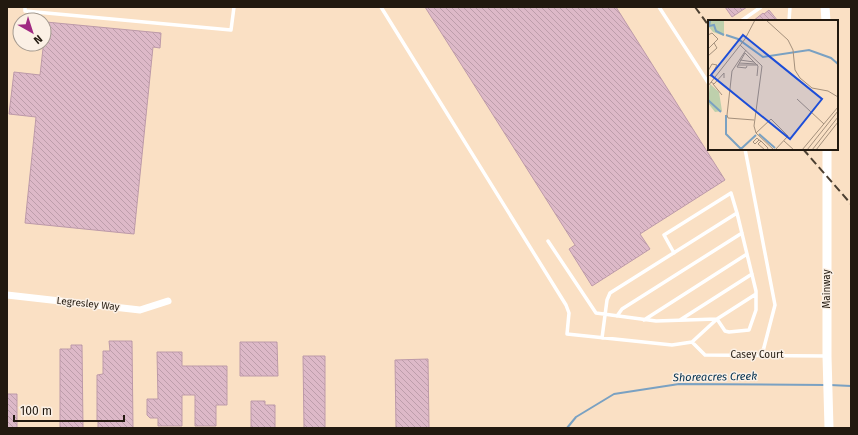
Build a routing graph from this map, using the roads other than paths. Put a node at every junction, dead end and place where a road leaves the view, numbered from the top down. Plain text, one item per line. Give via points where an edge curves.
1 (25, 7) edge
2 (234, 7) edge
3 (381, 7) edge
4 (658, 7) edge
5 (761, 7) edge
6 (790, 7) edge
7 (825, 7) edge
8 (742, 20) edge
9 (789, 20) edge
10 (826, 20) edge
11 (708, 82) edge
12 (746, 150) edge
13 (827, 150) edge
14 (737, 213) junction
15 (742, 234) junction
16 (548, 241) dead end
17 (674, 252) junction
18 (747, 254) junction
19 (752, 274) junction
20 (756, 294) junction
21 (7, 295) edge
22 (168, 301) dead end
23 (605, 315) junction
24 (617, 316) junction
25 (717, 319) junction
26 (644, 320) junction
27 (679, 320) junction
28 (602, 338) junction
29 (692, 342) junction
30 (762, 355) junction
31 (827, 356) junction
32 (829, 428) edge

1 - 2 lane via 25,12 231,30
3 - 28 lane via 566,305 569,312 566,334
4 - 11 lane
5 - 8 lane
6 - 9 lane
7 - 10 street
12 - 30 lane via 775,305
13 - 31 street, Mainway
14 - 15 lane
14 - 17 lane
14 - 17 lane via 731,193 664,236
15 - 18 lane
15 - 24 lane via 622,309
16 - 23 lane via 596,313
17 - 23 lane via 610,293
18 - 19 lane
18 - 26 lane
19 - 20 lane
19 - 27 lane
20 - 25 lane
20 - 25 lane via 756,310 749,330 725,331
21 - 22 street, Legresley Way via 140,310
23 - 24 lane
23 - 28 lane
24 - 26 lane
25 - 27 lane
25 - 29 lane
26 - 27 lane
28 - 29 lane via 672,345
29 - 30 lane, Casey Court via 705,355
30 - 31 lane, Casey Court
31 - 32 street, Mainway

